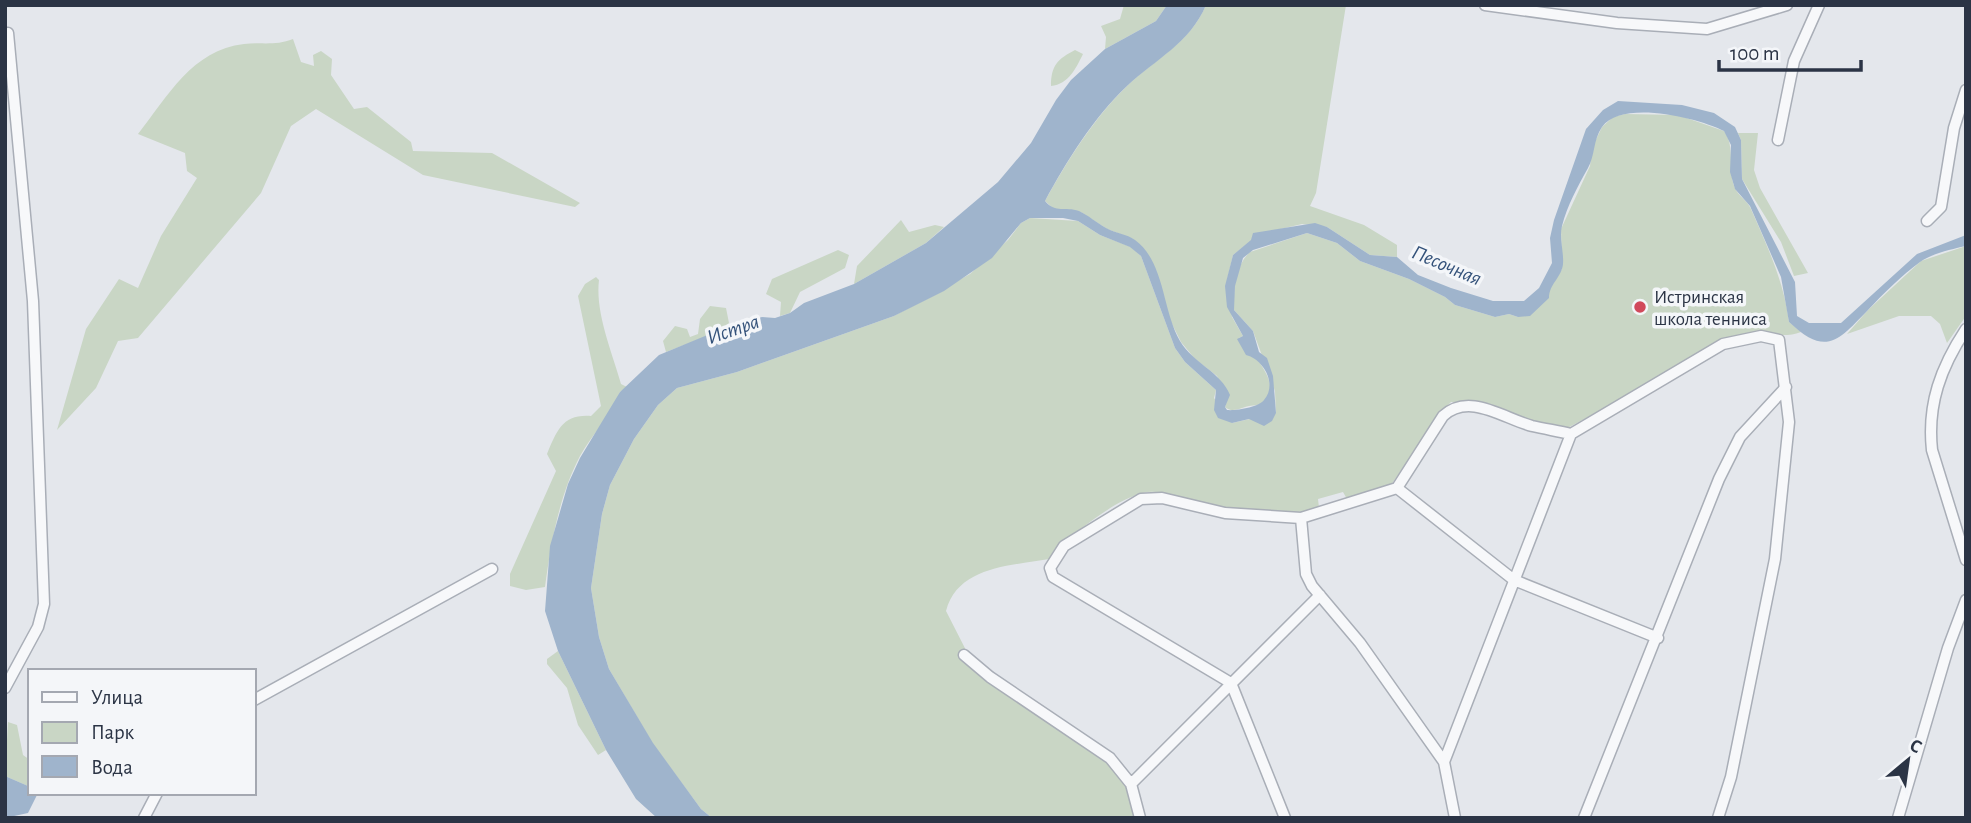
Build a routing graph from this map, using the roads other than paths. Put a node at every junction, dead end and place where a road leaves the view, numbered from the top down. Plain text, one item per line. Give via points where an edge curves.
1 (1485, 5) edge
2 (1787, 5) edge
3 (1819, 5) edge
4 (8, 33) dead end
5 (1966, 90) edge
6 (1778, 140) dead end
7 (1927, 221) dead end
8 (1966, 329) edge
9 (1786, 387) junction
10 (1571, 434) junction
11 (1396, 488) junction
12 (1301, 518) junction
13 (1966, 560) edge
14 (492, 569) dead end
15 (1514, 580) junction
16 (1320, 596) junction
17 (1966, 600) edge
18 (1658, 638) junction
19 (964, 655) dead end
20 (1231, 683) junction
21 (5, 688) edge
22 (256, 699) edge
23 (1444, 762) junction
24 (1131, 783) junction
25 (157, 795) edge
26 (144, 818) edge
27 (1140, 818) edge
28 (1285, 818) edge
29 (1455, 818) edge
30 (1584, 818) edge
31 (1718, 818) edge
32 (1898, 818) edge

1 - 2 street via 1617,23 1707,29
3 - 6 street via 1794,61
4 - 21 street via 33,301 44,604 38,627
5 - 7 street via 1954,128 1941,207
8 - 13 street via 1938,380 1930,432
9 - 10 street via 1779,340 1744,338 1723,344
9 - 18 street via 1740,436
9 - 31 street via 1789,422 1775,559 1731,777
10 - 11 street via 1471,405 1451,408
10 - 15 street
11 - 12 street
11 - 15 street
12 - 16 street via 1306,574
12 - 20 street via 1226,513 1162,498 1141,499 1063,546 1050,568 1054,577
14 - 22 street
15 - 18 street
15 - 23 street
16 - 20 street
16 - 23 street via 1360,643
17 - 32 street
18 - 30 street
19 - 24 street via 1110,758
20 - 24 street
20 - 28 street
23 - 29 street
24 - 27 street
25 - 26 street

